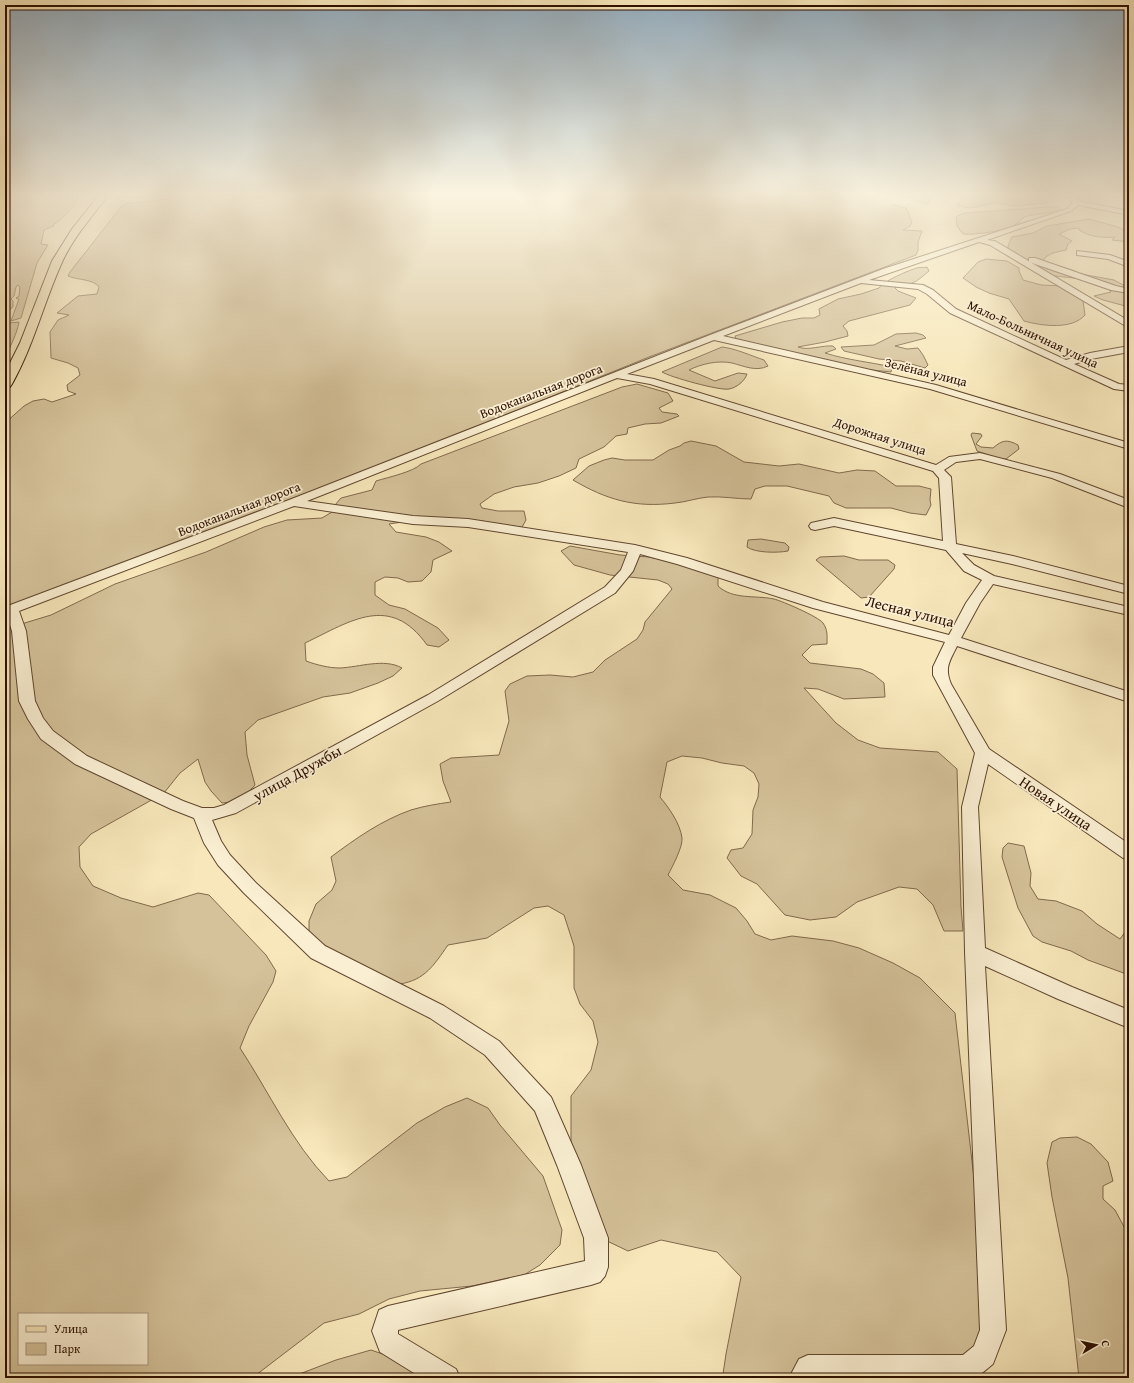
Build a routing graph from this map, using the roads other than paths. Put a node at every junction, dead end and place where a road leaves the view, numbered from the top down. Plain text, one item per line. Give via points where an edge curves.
1 (59, 260) edge
2 (920, 260) edge
3 (1020, 260) edge
4 (1030, 260) edge
5 (1116, 260) edge
6 (1129, 265) edge
7 (860, 282) junction
8 (1129, 291) edge
9 (1129, 325) edge
10 (713, 337) junction
11 (1129, 349) edge
12 (1066, 363) junction
13 (616, 375) junction
14 (5, 384) edge
15 (1129, 388) edge
16 (1129, 446) edge
17 (937, 470) junction
18 (293, 502) junction
19 (1129, 504) edge
20 (815, 526) dead end
21 (950, 546) junction
22 (635, 549) junction
23 (990, 579) junction
24 (1129, 590) edge
25 (9, 611) edge
26 (1129, 611) edge
27 (953, 640) junction
28 (1129, 697) edge
29 (983, 753) junction
30 (201, 814) junction
31 (1129, 853) edge
32 (975, 952) junction
33 (1129, 1019) edge
34 (447, 1378) edge
35 (802, 1378) edge

1 - 14 main road via 17,363
2 - 7 street, Водоканальная дорога
3 - 9 street
4 - 8 street
5 - 6 street
7 - 10 street, Водоканальная дорога
7 - 12 street, Мало-Больничная улица via 920,287 953,311
10 - 13 street, Водоканальная дорога
10 - 16 street, Зелёная улица via 933,386
11 - 12 street
12 - 15 street, Мало-Больничная улица via 1117,387
13 - 17 street, Дорожная улица via 651,381
13 - 18 street, Водоканальная дорога
17 - 19 street via 954,459 980,456 1056,476
17 - 21 street, Дорожная улица via 945,477
18 - 22 street, Лесная улица via 413,520 468,522
18 - 25 street, Водоканальная дорога
20 - 21 street via 834,522
21 - 23 street via 964,564
21 - 24 street
22 - 27 street, Лесная улица via 682,561 818,605
22 - 30 street, улица Дружбы via 627,571 610,590 433,698 230,809 214,814
23 - 26 street
23 - 27 street via 973,603
25 - 30 street, улица Дружбы via 18,631 27,701 47,735 81,760
27 - 28 street, Лесная улица
27 - 29 street via 940,668 940,676
29 - 31 street, Новая улица
29 - 32 street via 970,807
30 - 34 street via 213,843 224,860 318,952 437,1012 492,1048 544,1104 596,1238 596,1267 591,1273 388,1319 385,1335 389,1343
32 - 33 street
32 - 35 street via 993,1330 984,1355 968,1368 808,1368

